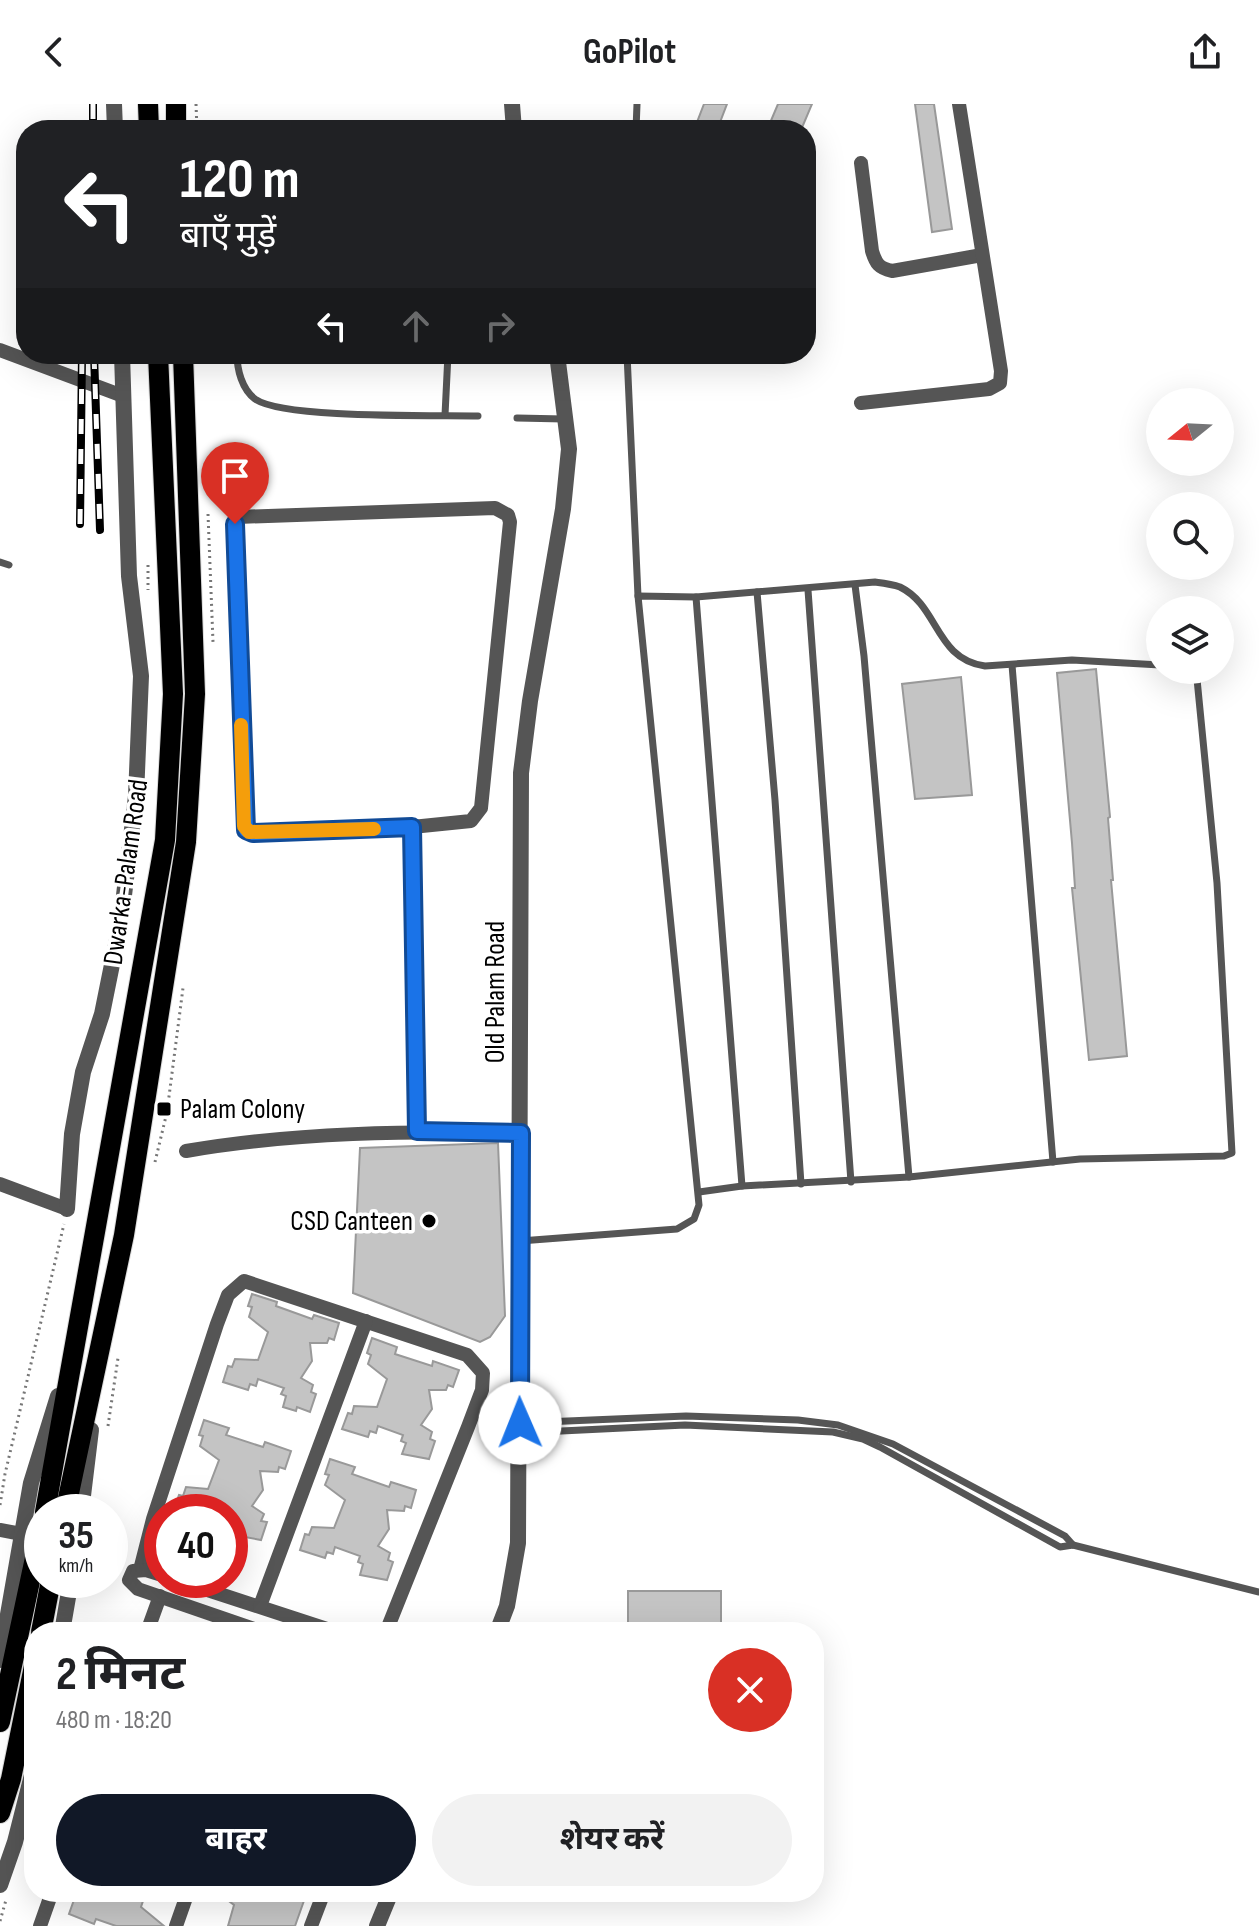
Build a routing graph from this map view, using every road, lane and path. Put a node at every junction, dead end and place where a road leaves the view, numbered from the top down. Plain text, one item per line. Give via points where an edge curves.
1 (959, 104) edge
2 (861, 163) dead end
3 (982, 255) junction
4 (37, 364) edge
5 (122, 364) edge
6 (158, 364) edge
7 (183, 364) edge
8 (237, 364) edge
9 (448, 364) edge
10 (558, 364) edge
11 (627, 364) edge
12 (123, 396) junction
13 (861, 403) dead end
14 (445, 415) junction
15 (478, 416) dead end
16 (517, 418) dead end
17 (566, 419) junction
18 (855, 585) junction
19 (808, 590) junction
20 (757, 592) junction
21 (638, 596) junction
22 (696, 597) junction
23 (1146, 664) edge
24 (1012, 665) junction
25 (1197, 684) edge
26 (412, 827) junction
27 (417, 1131) junction
28 (521, 1133) junction
29 (186, 1151) dead end
30 (1053, 1162) junction
31 (909, 1177) junction
32 (851, 1182) junction
33 (0, 1184) edge
34 (801, 1184) junction
35 (742, 1186) junction
36 (699, 1192) junction
37 (67, 1209) joint
38 (520, 1241) junction
39 (366, 1321) junction
40 (101, 1344) junction
41 (75, 1345) junction
42 (520, 1428) junction
43 (48, 1494) edge
44 (69, 1494) edge
45 (83, 1494) edge
46 (0, 1530) edge
47 (22, 1534) junction
48 (1073, 1545) junction
49 (140, 1570) junction
50 (144, 1571) edge
51 (144, 1590) edge
52 (1259, 1592) edge
53 (26, 1598) edge
54 (48, 1598) edge
55 (68, 1598) edge
56 (159, 1598) edge
57 (166, 1598) edge
58 (234, 1598) edge
59 (260, 1606) junction
60 (43, 1622) edge
61 (64, 1622) edge
62 (151, 1622) edge
63 (234, 1622) edge
64 (307, 1622) edge
65 (390, 1622) edge
66 (501, 1622) edge
67 (0, 1660) edge
68 (24, 1715) edge
69 (0, 1722) edge
70 (24, 1806) edge
71 (0, 1813) edge
72 (0, 1885) edge
73 (48, 1902) edge
74 (184, 1902) edge
75 (320, 1902) edge
76 (387, 1902) edge
77 (40, 1926) edge
78 (176, 1926) edge
79 (311, 1926) edge
80 (377, 1926) edge

1 - 3 street
2 - 3 street via 872,251 882,269
3 - 13 street via 1000,383 989,389
4 - 12 street
5 - 12 street
6 - 41 main road, Dwarka-Palam Road via 173,694 165,840
7 - 40 main road, Dwarka-Palam Road via 195,694 186,842 124,1235
8 - 14 lane via 247,392 275,406
9 - 14 lane
10 - 17 street, Old Palam Road
11 - 21 lane
12 - 37 street via 129,576 141,676 136,796 121,920 72,1134
14 - 15 lane
16 - 17 lane
17 - 28 street, Old Palam Road via 563,509 521,773
18 - 19 lane
18 - 24 lane via 875,582 902,588 958,658 973,665
18 - 31 lane
19 - 20 lane
19 - 32 lane
20 - 22 lane
20 - 34 lane
21 - 22 lane
21 - 36 lane
22 - 35 lane
23 - 24 lane via 1083,660
24 - 30 lane
25 - 30 lane via 1217,883 1232,1153
26 - 26 street via 246,830 238,517 495,508 508,515 481,808 471,821
26 - 27 street
27 - 28 street
27 - 29 street via 247,1141
28 - 38 street, Old Palam Road
30 - 31 lane
31 - 32 lane
32 - 34 lane
33 - 37 street
34 - 35 lane
35 - 36 lane
36 - 38 lane via 694,1219 677,1229
38 - 42 street, Old Palam Road
39 - 49 street via 244,1281 228,1295
39 - 59 street
39 - 65 street via 467,1355 483,1373 473,1415
40 - 44 main road, Dwarka-Palam Road
40 - 45 street
41 - 43 main road, Dwarka-Palam Road
41 - 47 street via 31,1483
42 - 48 lane via 685,1425 833,1432 880,1447 1060,1547
42 - 48 lane via 686,1416 838,1425 893,1444
42 - 66 street, Old Palam Road via 518,1543
46 - 47 street
47 - 67 street
48 - 52 lane
49 - 50 street
49 - 51 street via 130,1575 131,1585
53 - 69 main road
54 - 60 main road
55 - 61 street
56 - 62 street
57 - 63 street
58 - 59 street
59 - 64 street
68 - 71 main road
70 - 72 street
73 - 77 street
74 - 78 street
75 - 79 street
76 - 80 street

